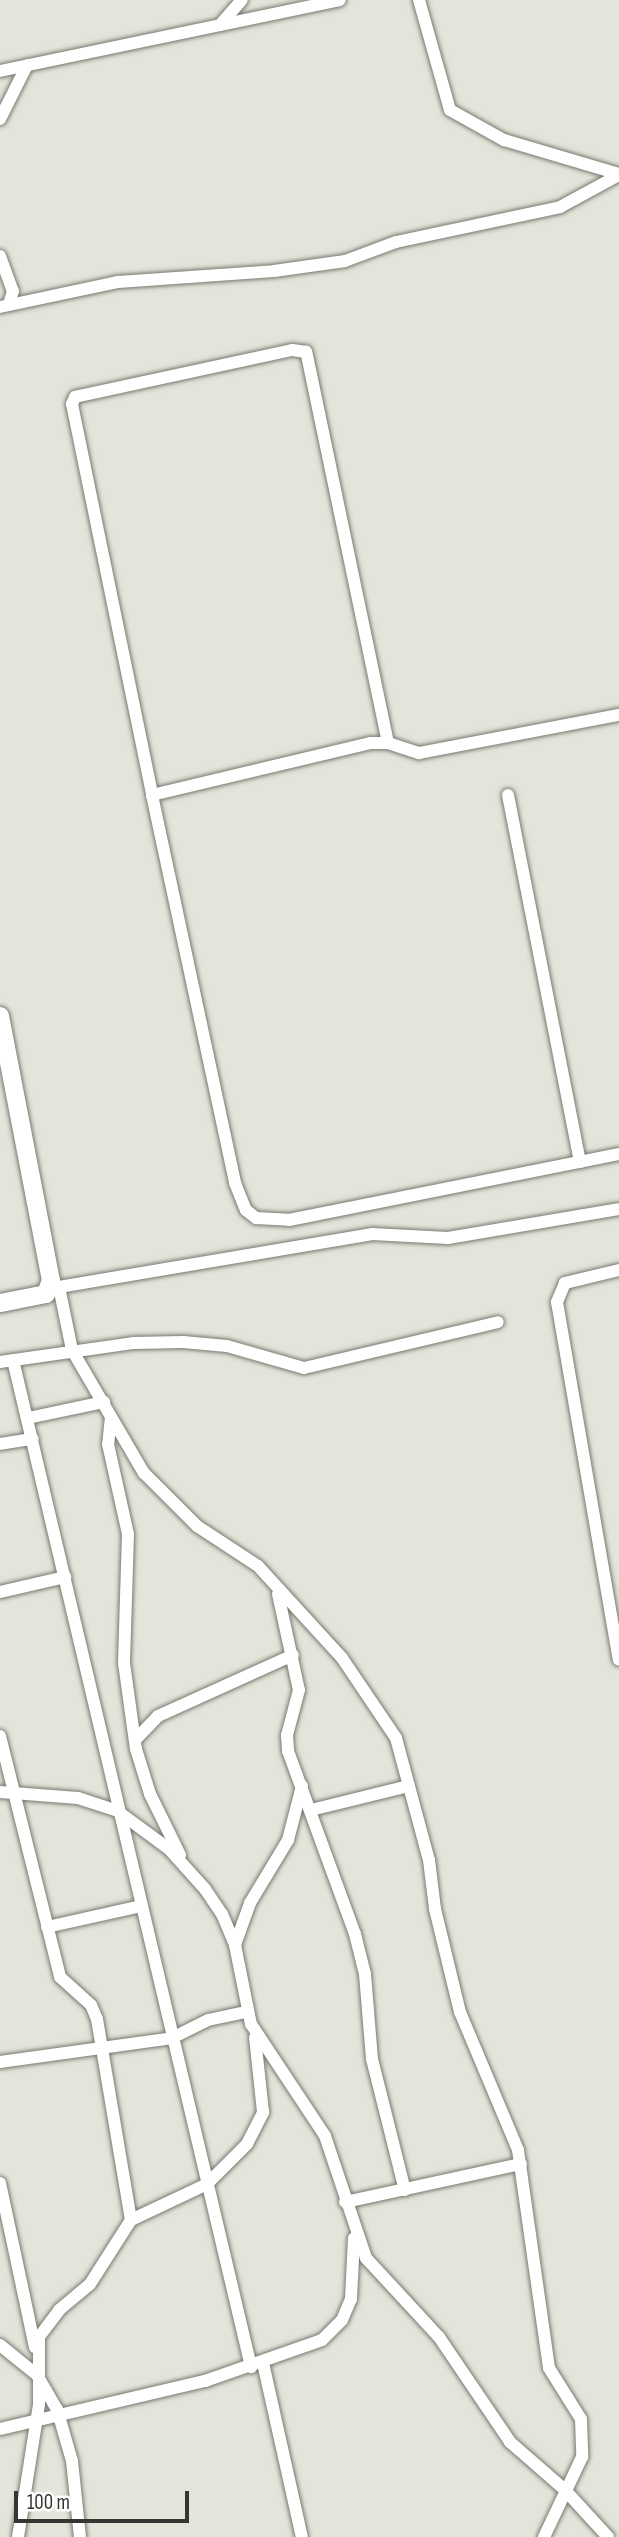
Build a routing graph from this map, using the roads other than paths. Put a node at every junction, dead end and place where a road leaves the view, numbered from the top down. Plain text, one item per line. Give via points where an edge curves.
1 (242, 0) edge
2 (340, 0) edge
3 (419, 0) edge
4 (220, 25) junction
5 (27, 65) junction
6 (0, 71) edge
7 (0, 120) edge
8 (619, 174) edge
9 (0, 256) edge
10 (4, 306) edge
11 (619, 715) edge
12 (388, 743) junction
13 (152, 795) junction
14 (508, 795) dead end
15 (0, 1016) edge
16 (619, 1154) edge
17 (580, 1162) junction
18 (619, 1209) edge
19 (619, 1270) edge
20 (54, 1287) junction
21 (0, 1303) edge
22 (498, 1322) dead end
23 (72, 1350) junction
24 (6, 1361) edge
25 (104, 1402) junction
26 (111, 1417) junction
27 (28, 1418) junction
28 (33, 1439) junction
29 (0, 1444) edge
30 (65, 1577) junction
31 (275, 1586) junction
32 (0, 1592) edge
33 (293, 1655) junction
34 (619, 1660) edge
35 (0, 1736) edge
36 (135, 1740) junction
37 (303, 1783) junction
38 (409, 1786) junction
39 (6, 1792) edge
40 (116, 1810) junction
41 (311, 1810) junction
42 (185, 1866) junction
43 (141, 1906) junction
44 (47, 1927) junction
45 (234, 1945) junction
46 (247, 2012) junction
47 (253, 2030) junction
48 (172, 2038) junction
49 (101, 2047) junction
50 (0, 2062) edge
51 (521, 2164) junction
52 (0, 2183) edge
53 (207, 2184) junction
54 (405, 2190) junction
55 (345, 2202) junction
56 (131, 2220) junction
57 (354, 2234) junction
58 (0, 2345) edge
59 (37, 2354) junction
60 (257, 2365) junction
61 (37, 2375) junction
62 (60, 2415) junction
63 (37, 2421) junction
64 (0, 2429) edge
65 (565, 2490) junction
66 (18, 2537) edge
67 (80, 2537) edge
68 (302, 2537) edge
69 (544, 2537) edge
70 (608, 2537) edge

1 - 4 street
2 - 4 street
3 - 8 street via 450,110 503,140
4 - 5 street
5 - 6 street
5 - 7 street
8 - 10 street via 559,207 396,242 345,261 274,271 151,277
9 - 10 street via 13,291
11 - 12 street via 419,753
12 - 13 street via 370,743
12 - 13 street via 306,352 292,350 80,394 72,404
13 - 17 street via 235,1183 246,1210 256,1218 289,1220
14 - 17 street
15 - 20 street
16 - 17 street
18 - 20 street via 448,1238 372,1234
19 - 34 street via 565,1283 557,1302
20 - 21 street via 38,1297
20 - 23 street
22 - 23 street via 304,1367 203,1342
23 - 24 street
23 - 25 street
24 - 27 street
25 - 26 street
25 - 27 street
26 - 31 street via 129,1451 162,1493 206,1534 258,1566
26 - 36 street via 108,1444 128,1534 124,1663
27 - 28 street
28 - 29 street
28 - 30 street
30 - 32 street
30 - 40 street
31 - 33 street
31 - 38 street via 342,1658 383,1713 396,1738
33 - 36 street via 158,1716
33 - 37 street via 299,1697 286,1743
35 - 39 street
36 - 42 street via 150,1794
37 - 41 street
37 - 45 street via 288,1840 250,1903
38 - 41 street
38 - 51 street via 460,2012 510,2125
39 - 40 street via 78,1798
39 - 44 street
40 - 42 street via 155,1837
40 - 43 street
41 - 54 street via 363,1964 372,2059
42 - 45 street via 222,1914
43 - 44 street
43 - 48 street
44 - 49 street via 60,1977 91,2005
45 - 46 street
46 - 47 street
46 - 48 street via 208,2020
47 - 53 street via 263,2112 247,2144
47 - 55 street via 325,2136
48 - 49 street
48 - 53 street
49 - 50 street
49 - 56 street
51 - 54 street
51 - 65 street via 549,2368 581,2419 584,2438 582,2457
52 - 59 street
53 - 56 street
53 - 60 street
54 - 55 street
55 - 57 street
56 - 59 street via 90,2284 46,2324
57 - 60 street via 351,2300 342,2320 322,2340
57 - 65 street via 377,2272 439,2336 510,2442
58 - 61 street
59 - 61 street
60 - 62 street
60 - 68 street
61 - 62 street
61 - 63 street
62 - 63 street
62 - 67 street via 72,2461
63 - 64 street
63 - 66 street
65 - 69 street
65 - 70 street

